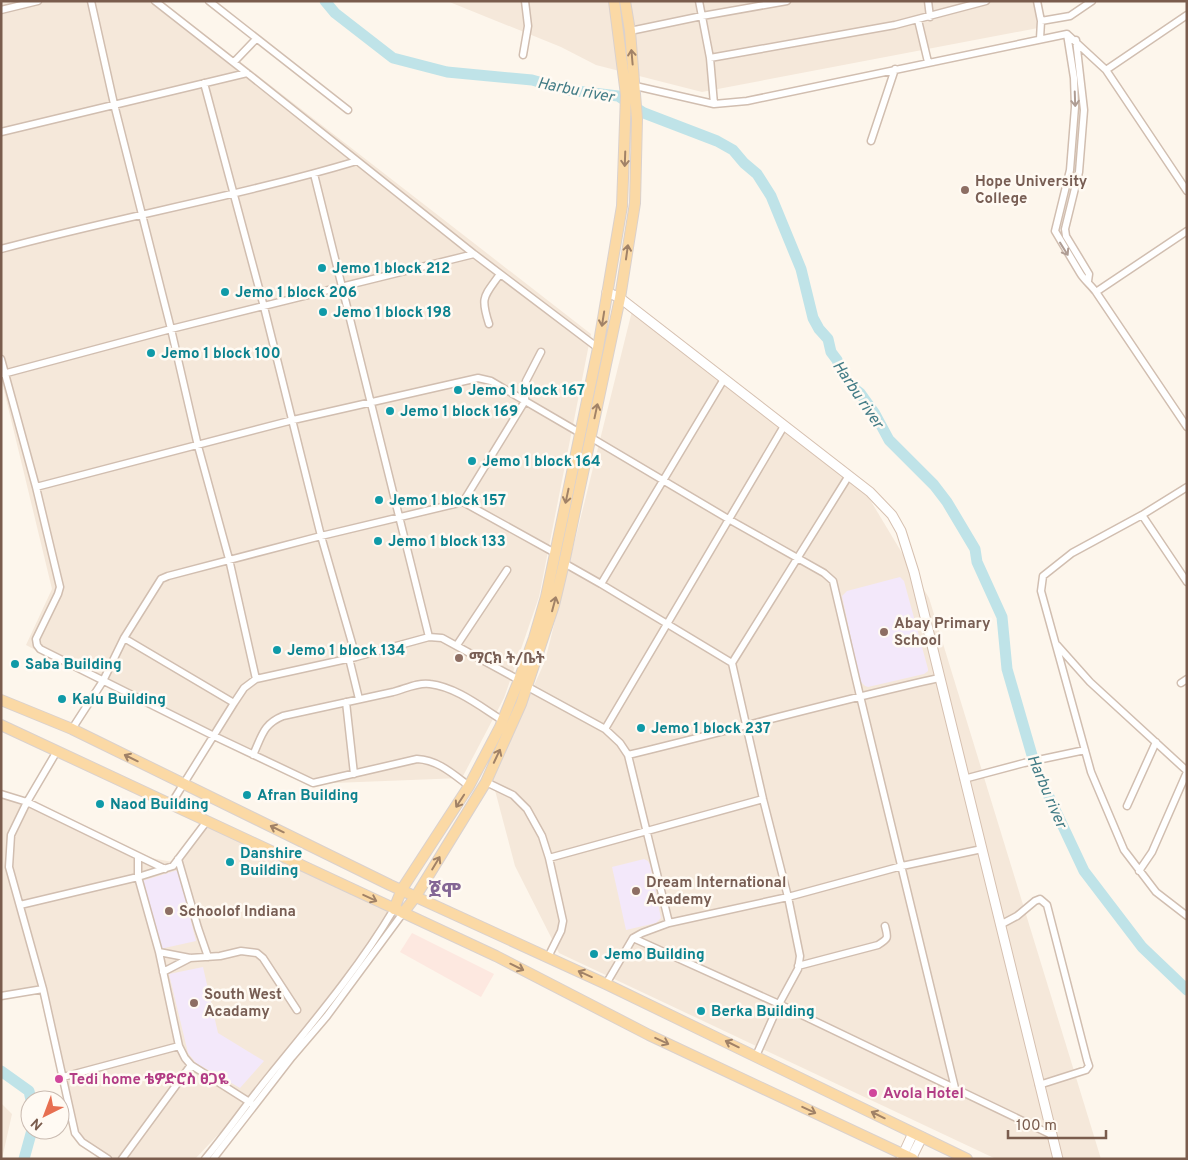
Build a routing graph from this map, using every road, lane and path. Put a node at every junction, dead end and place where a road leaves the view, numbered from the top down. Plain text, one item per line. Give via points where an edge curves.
1 (38, 1) edge
2 (91, 1) edge
3 (155, 1) edge
4 (209, 1) edge
5 (525, 1) edge
6 (614, 1) edge
7 (625, 1) edge
8 (700, 1) edge
9 (743, 1) edge
10 (786, 1) edge
11 (928, 1) edge
12 (986, 1) edge
13 (1037, 1) edge
14 (1089, 2) edge
15 (745, 9) junction
16 (1, 10) edge
17 (1187, 15) edge
18 (702, 16) junction
19 (930, 17) junction
20 (918, 20) junction
21 (1041, 21) junction
22 (630, 31) junction
23 (1067, 34) junction
24 (256, 39) junction
25 (1040, 39) junction
26 (1076, 40) junction
27 (524, 55) dead end
28 (710, 58) junction
29 (234, 62) junction
30 (928, 62) junction
31 (895, 69) junction
32 (1106, 70) junction
33 (248, 73) junction
34 (204, 83) junction
35 (629, 88) junction
36 (114, 104) junction
37 (714, 104) junction
38 (632, 108) junction
39 (348, 110) dead end
40 (1, 132) edge
41 (870, 141) dead end
42 (356, 161) junction
43 (1070, 170) junction
44 (1079, 172) junction
45 (314, 174) junction
46 (1187, 191) edge
47 (234, 194) junction
48 (142, 214) junction
49 (1187, 231) edge
50 (1, 249) edge
51 (474, 254) junction
52 (500, 274) junction
53 (1088, 281) junction
54 (341, 288) junction
55 (607, 292) junction
56 (1096, 292) junction
57 (620, 298) junction
58 (264, 307) junction
59 (489, 324) dead end
60 (171, 329) junction
61 (598, 348) junction
62 (541, 352) dead end
63 (1, 359) edge
64 (3, 374) edge
65 (724, 378) junction
66 (525, 401) junction
67 (371, 402) junction
68 (293, 420) junction
69 (784, 426) junction
70 (1187, 426) edge
71 (585, 435) junction
72 (198, 446) junction
73 (848, 477) junction
74 (663, 480) junction
75 (36, 487) junction
76 (1187, 487) edge
77 (463, 502) junction
78 (399, 516) junction
79 (1142, 516) junction
80 (730, 520) junction
81 (566, 524) junction
82 (321, 536) junction
83 (555, 553) junction
84 (798, 558) junction
85 (229, 559) junction
86 (564, 564) junction
87 (507, 570) dead end
88 (1187, 582) edge
89 (601, 584) junction
90 (666, 624) junction
91 (429, 637) junction
92 (124, 638) junction
93 (1054, 642) junction
94 (457, 645) junction
95 (356, 656) junction
96 (348, 658) junction
97 (732, 664) junction
98 (939, 678) junction
99 (256, 679) junction
100 (519, 680) junction
101 (103, 681) junction
102 (528, 686) junction
103 (860, 696) junction
104 (359, 699) junction
105 (1, 700) edge
106 (346, 702) junction
107 (234, 703) junction
108 (502, 720) junction
109 (1, 725) edge
110 (747, 726) junction
111 (72, 729) junction
112 (605, 729) junction
113 (214, 736) junction
114 (1156, 742) junction
115 (1085, 750) junction
116 (57, 751) junction
117 (253, 755) junction
118 (628, 755) junction
119 (1187, 772) edge
120 (354, 774) junction
121 (964, 779) junction
122 (486, 782) junction
123 (184, 784) junction
124 (469, 786) junction
125 (1, 794) edge
126 (763, 799) junction
127 (27, 802) junction
128 (171, 804) junction
129 (1128, 806) dead end
130 (207, 821) junction
131 (647, 832) junction
132 (982, 849) junction
133 (138, 857) junction
134 (549, 858) junction
135 (178, 859) junction
136 (902, 866) junction
137 (164, 869) junction
138 (414, 870) junction
139 (1140, 871) junction
140 (138, 877) junction
141 (378, 878) junction
142 (424, 883) junction
143 (402, 890) junction
144 (416, 896) junction
145 (788, 898) junction
146 (20, 905) junction
147 (438, 906) junction
148 (399, 911) junction
149 (1186, 914) edge
150 (669, 923) junction
151 (1000, 925) junction
152 (885, 926) dead end
153 (633, 938) junction
154 (159, 952) junction
155 (208, 957) junction
156 (548, 957) junction
157 (190, 958) junction
158 (798, 966) junction
159 (163, 972) junction
160 (606, 984) junction
161 (43, 989) junction
162 (1, 996) edge
163 (779, 1004) junction
164 (297, 1010) dead end
165 (179, 1046) junction
166 (756, 1056) junction
167 (191, 1065) junction
168 (63, 1077) junction
169 (1039, 1085) junction
170 (955, 1088) junction
171 (251, 1103) junction
172 (918, 1135) junction
173 (1052, 1135) junction
174 (908, 1158) edge
175 (108, 1159) edge
176 (122, 1159) edge
177 (205, 1159) edge
178 (213, 1159) edge
179 (967, 1159) edge
180 (1058, 1159) edge

1 - 16 street
2 - 36 street
3 - 29 street
4 - 24 street
5 - 27 street via 528,26
6 - 35 main road
7 - 22 main road
8 - 18 street
9 - 15 street
10 - 15 street
11 - 19 street
12 - 19 street
13 - 21 street
14 - 21 street via 1070,16
15 - 18 street
17 - 32 street
18 - 22 street
18 - 28 street
19 - 20 street
20 - 28 street
20 - 30 street
21 - 25 street
35 -> 22 main road
23 - 25 street
23 - 26 street
23 -> 43 street via 1075,107
24 - 29 street
24 - 39 street
25 - 30 street
26 - 32 street
26 - 44 street via 1084,110
28 - 37 street
29 - 33 street
30 - 31 street
31 - 37 street via 746,101
31 - 41 street
32 - 46 street
33 - 34 street
33 - 42 street
34 - 36 street
34 - 47 street
35 - 37 street
35 - 38 main road
36 - 40 street
36 - 48 street
38 -> 55 main road via 622,206
57 -> 38 main road via 635,203 637,119
42 - 45 street
42 - 51 street
43 - 44 street
43 -> 53 street via 1055,231 1080,274
44 - 53 street via 1065,229 1089,274
45 - 47 street
45 - 54 street
47 - 48 street
47 - 58 street
48 - 50 street
48 - 60 street
49 - 56 street
51 - 52 street
51 - 54 street
52 - 59 street via 483,300
52 - 61 street
53 - 56 street
54 - 58 street
54 - 67 street
55 - 57 street
55 -> 61 main road
56 - 70 street
57 - 65 street
71 -> 57 main road
58 - 60 street
58 - 68 street
60 - 64 street
60 - 72 street
61 - 71 main road
62 - 66 street via 526,381
63 - 64 street
64 - 75 street
65 - 69 street
65 - 74 street
66 - 67 street via 491,381 478,378
66 - 71 street
66 - 77 street
67 - 68 street
67 - 78 street
68 - 72 street
68 - 82 street
69 - 73 street
69 - 80 street
71 - 74 street
71 - 81 main road
72 - 75 street
72 - 85 street
73 - 84 street
73 - 98 street via 881,503 902,531
74 - 80 street
74 - 89 street
75 - 101 street via 60,587 36,639 37,645
76 - 79 street
77 - 78 street
77 - 83 street
78 - 82 street
78 - 91 street
79 - 88 street
79 - 93 street via 1072,553 1043,576 1041,591
80 - 84 street
80 - 90 street
81 - 83 main road
81 - 86 main road
82 - 85 street
82 - 95 street
83 - 100 main road via 546,597
84 - 97 street
84 - 103 street via 834,581
85 - 92 street via 161,579
85 - 99 street
86 - 89 street
102 -> 86 main road
87 - 94 street
89 - 90 street
90 - 97 street
90 - 112 street
91 - 94 street via 442,638
91 - 95 street
92 - 101 street
92 - 107 street
93 - 114 street via 1090,682
93 - 115 street
94 - 100 street
95 - 96 street
96 - 99 street
96 - 104 street
97 - 110 street
98 - 103 street
98 - 121 street
99 - 107 street via 244,688
100 - 108 main road
101 - 111 street
101 - 113 street
102 - 112 street
122 -> 102 main road
103 - 110 street
103 - 136 street
104 - 106 street
104 - 108 street via 431,684 463,696
105 - 111 main road
106 - 117 street via 273,720 267,724
106 - 120 street
107 - 113 street
108 - 124 main road
109 - 116 main road
110 - 118 street
110 - 126 street
123 -> 111 main road
112 - 118 street
113 - 117 street
113 - 123 street
114 - 119 street
114 - 129 street
115 - 121 street
115 - 139 street via 1124,850
116 - 127 street
116 - 128 main road
117 - 120 street via 313,783
118 - 131 street
119 - 139 street via 1152,852
120 - 124 street via 407,760 428,759
121 - 132 street
122 - 134 street via 514,794 521,801 542,836
142 -> 122 main road
123 - 128 street
141 -> 123 main road
124 -> 138 main road
125 - 127 street
126 - 131 street
126 - 145 street
127 - 133 street
127 - 146 street via 11,834 9,851 9,867
128 - 130 main road
130 - 135 street
130 -> 148 main road
131 - 134 street
131 - 150 street
132 - 136 street
132 - 151 street
133 - 137 street
133 - 140 street
134 - 156 street via 563,926
135 - 137 street via 174,866
135 - 155 street
136 - 145 street
136 - 170 street
137 - 140 street
138 - 141 main road via 396,880
138 - 143 main road
139 - 149 street via 1156,892
140 - 146 street
140 - 154 street
141 - 143 main road
142 - 144 main road
142 - 147 main road
143 - 144 main road
143 - 148 main road
144 - 147 main road
144 - 148 main road
145 - 150 street
145 - 158 street via 800,956
146 - 161 street
147 - 156 main road
148 - 171 street via 327,1016
148 -> 174 main road
150 - 153 street
151 - 169 street
151 - 169 street via 1035,901 1040,899 1047,905 1087,1060 1086,1070
152 - 158 street via 887,938 878,945
153 - 160 street
153 - 163 street
154 - 157 street
154 - 159 street
155 - 157 street
155 - 164 street via 241,951 257,953
160 -> 156 main road
157 - 159 street
158 - 163 street
159 - 165 street
166 -> 160 main road
161 - 162 street
161 - 168 street
163 - 166 street
163 - 170 street
165 - 167 street
165 - 168 street
172 -> 166 main road
167 - 171 street
167 - 176 street
168 - 175 street via 78,1138
169 - 173 street
170 - 173 street
171 - 177 street
171 - 178 street
172 - 174 street
172 - 179 main road
173 - 180 street

